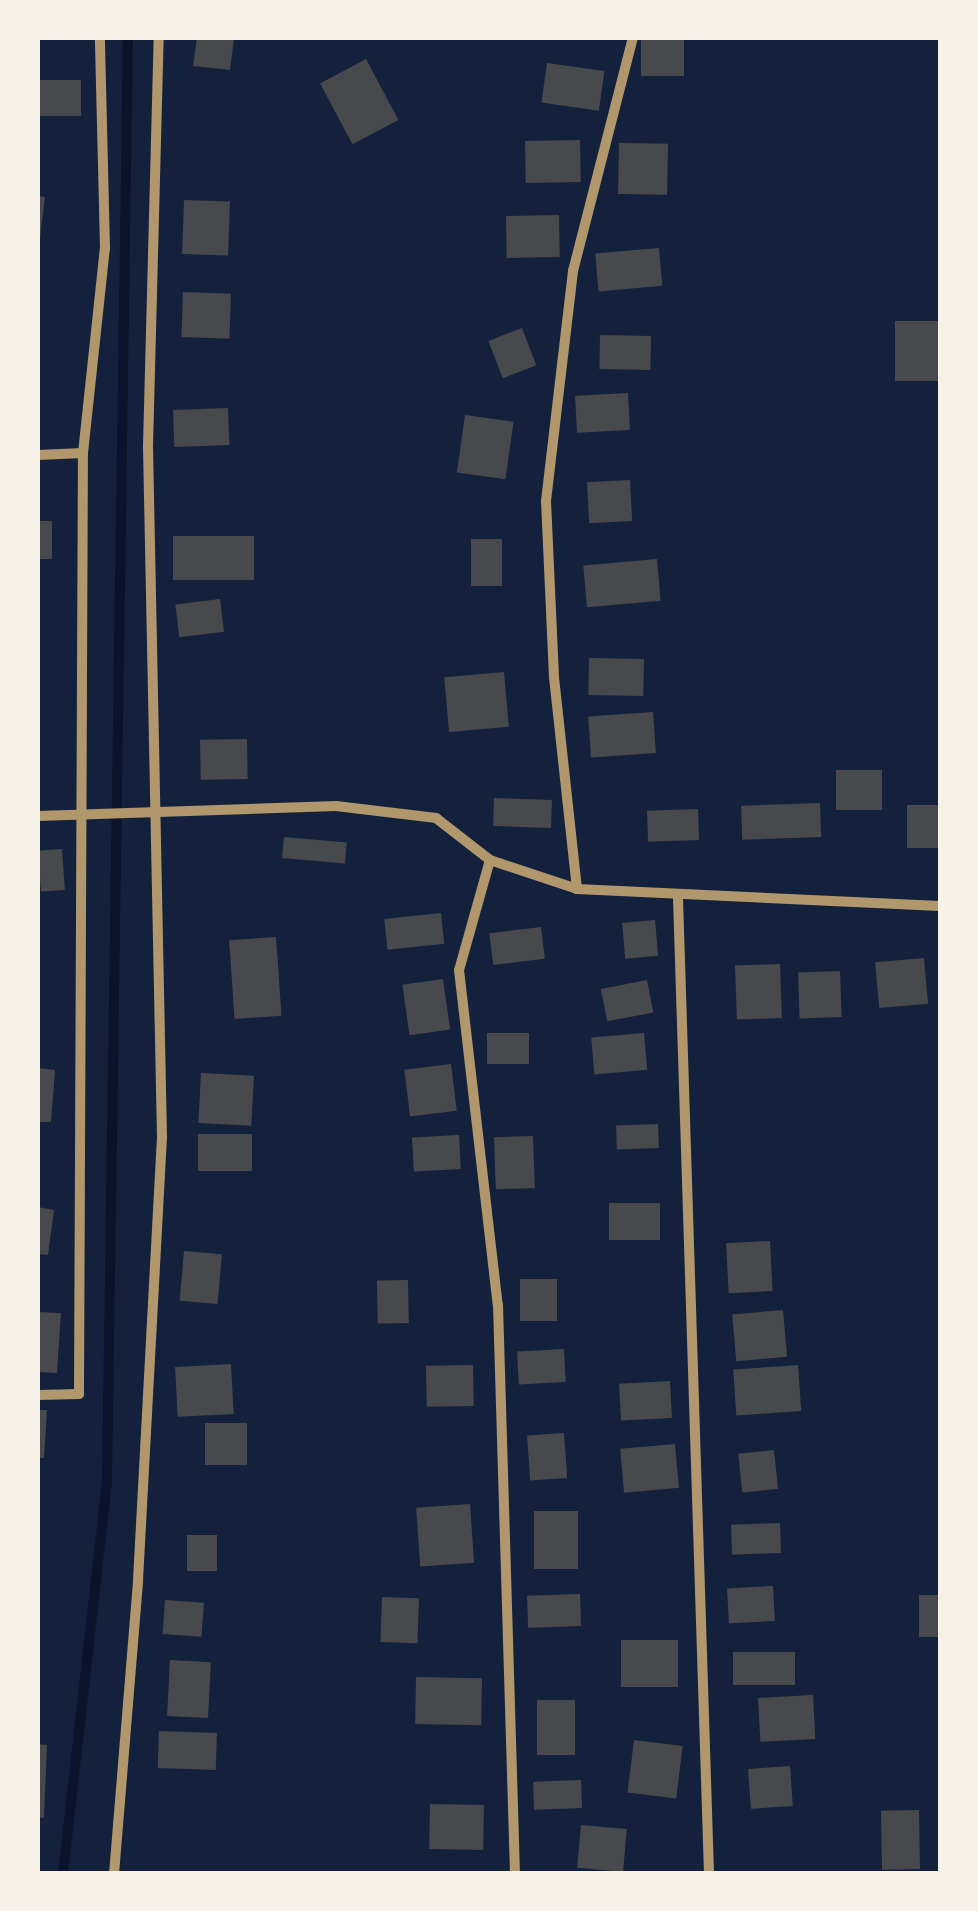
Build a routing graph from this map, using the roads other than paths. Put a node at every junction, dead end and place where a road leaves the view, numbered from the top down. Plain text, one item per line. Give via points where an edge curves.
1 (100, 38) edge
2 (159, 38) edge
3 (633, 38) edge
4 (38, 454) edge
5 (82, 454) junction
6 (157, 808) junction
7 (77, 813) junction
8 (38, 816) edge
9 (490, 860) junction
10 (576, 889) junction
11 (678, 898) junction
12 (940, 906) edge
13 (38, 1395) edge
14 (114, 1874) edge
15 (515, 1874) edge
16 (710, 1874) edge

1 - 5 street via 105,248
2 - 6 street via 148,446
3 - 10 street via 573,271 546,502 554,677
4 - 5 street
5 - 7 street
6 - 7 street
6 - 9 street via 336,806 436,818
6 - 14 street via 162,1138
7 - 8 street
7 - 13 street via 79,1394
9 - 10 street
9 - 15 street via 459,970 498,1305
10 - 11 street
11 - 12 street
11 - 16 street

